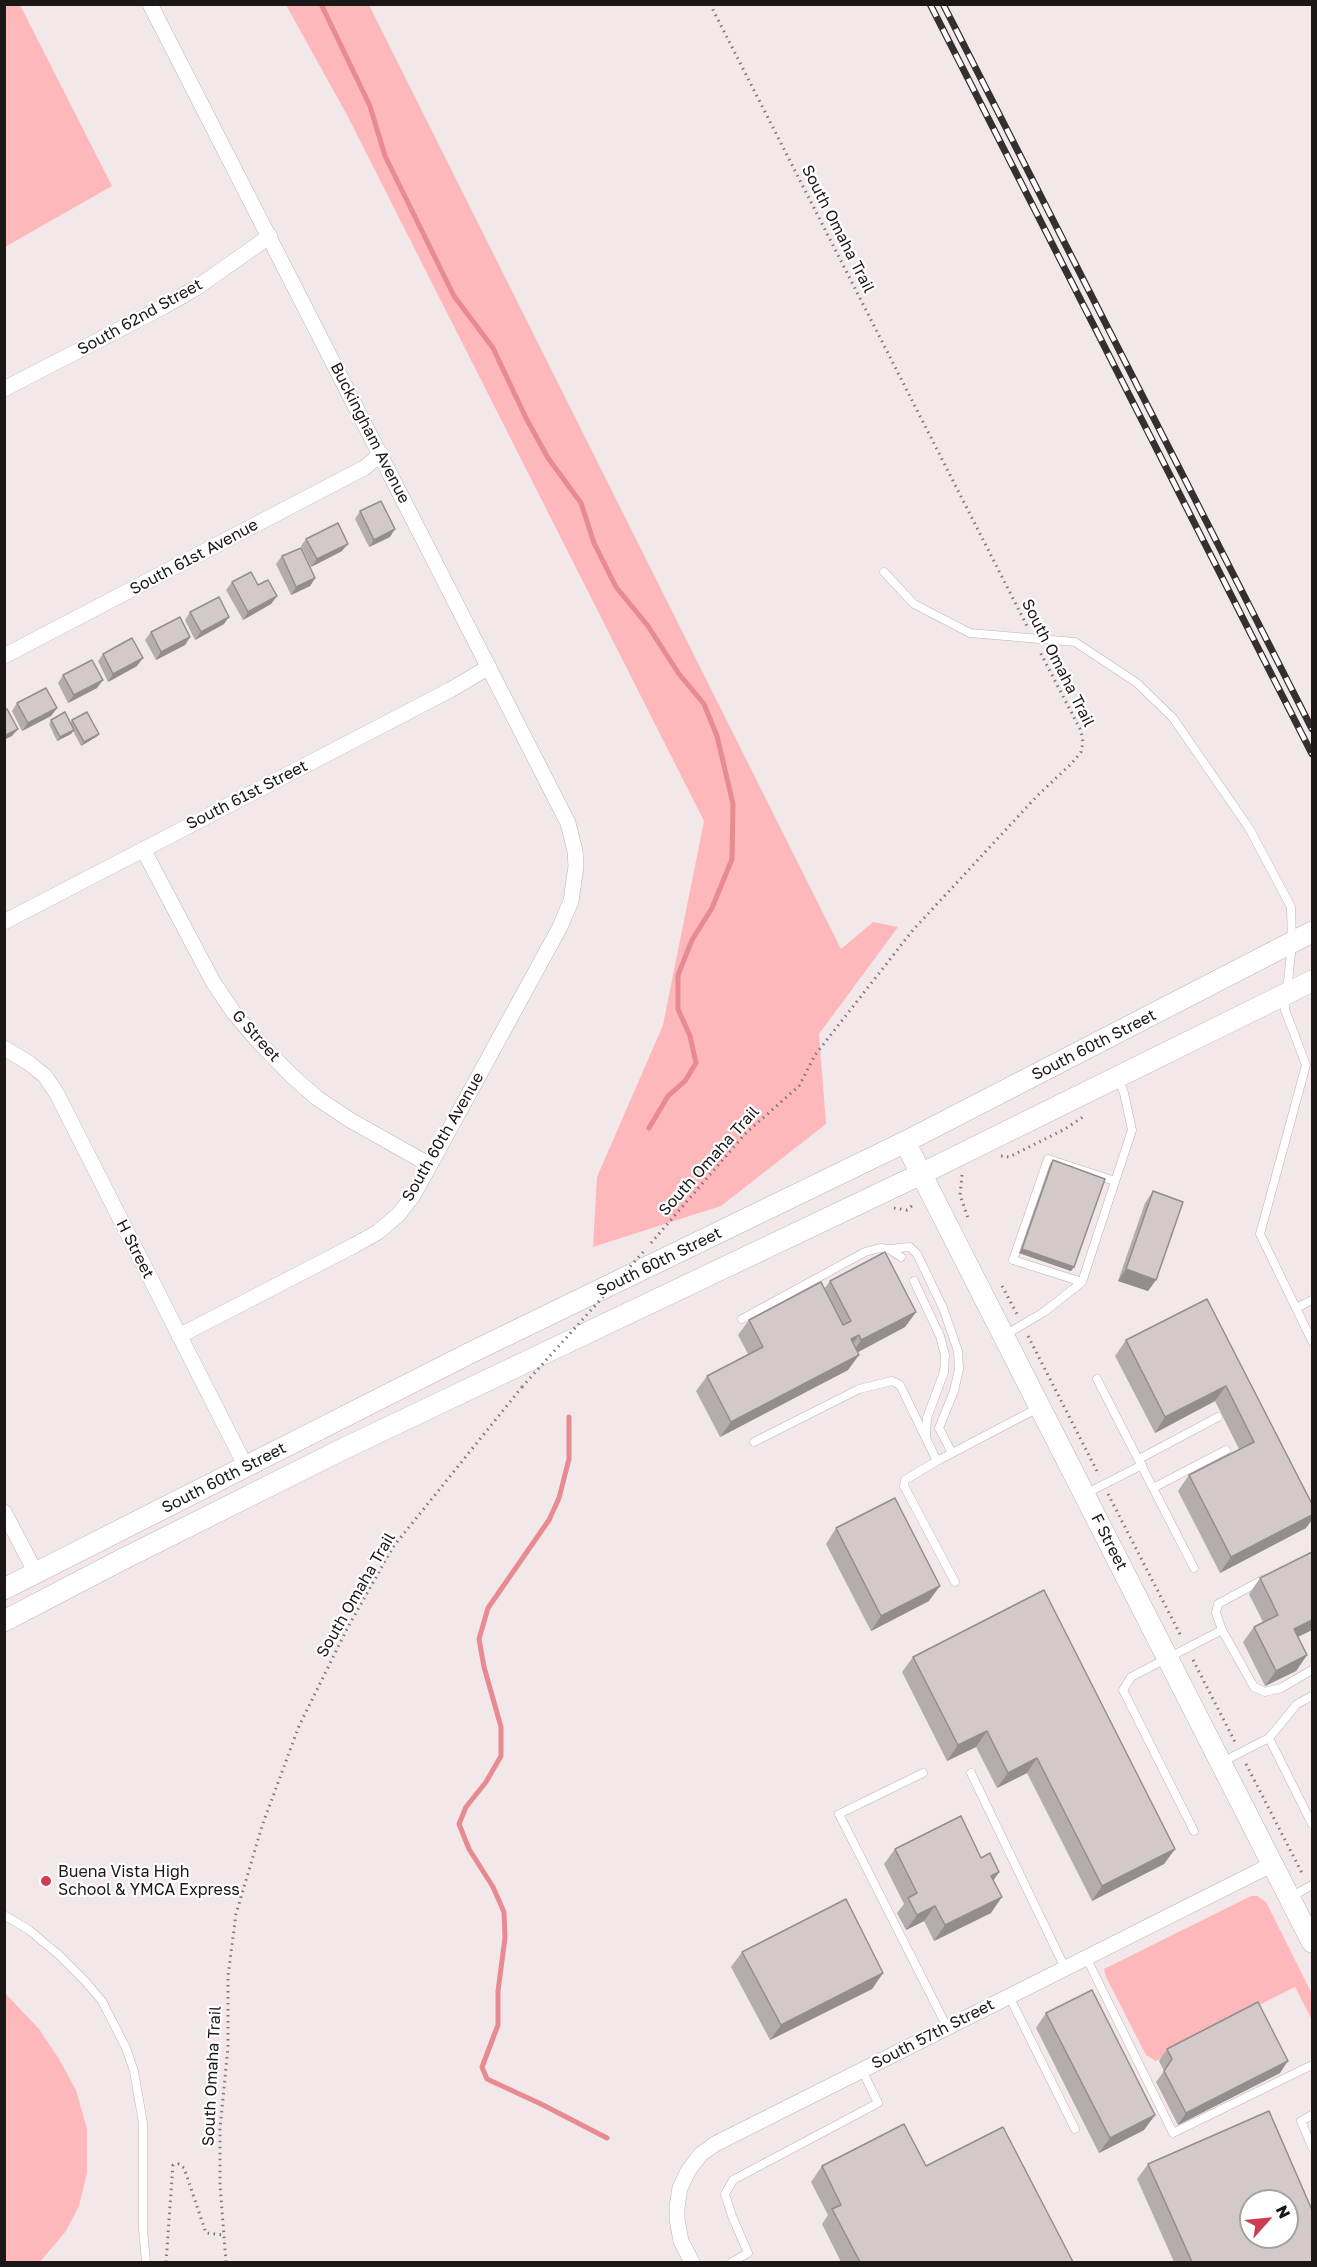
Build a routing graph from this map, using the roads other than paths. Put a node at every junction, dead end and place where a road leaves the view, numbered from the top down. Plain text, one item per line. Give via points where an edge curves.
1 (150, 4) edge
2 (270, 236) junction
3 (4, 388) edge
4 (381, 454) junction
5 (884, 572) dead end
6 (4, 656) edge
7 (489, 667) junction
8 (143, 849) junction
9 (576, 866) joint
10 (4, 922) edge
11 (1312, 932) edge
12 (1292, 943) junction
13 (1312, 981) edge
14 (1285, 995) junction
15 (4, 1047) edge
16 (1118, 1078) junction
17 (905, 1142) junction
18 (430, 1165) junction
19 (921, 1174) junction
20 (1115, 1181) junction
21 (1096, 1201) edge
22 (1107, 1205) junction
23 (889, 1249) junction
24 (901, 1257) dead end
25 (914, 1281) dead end
26 (1082, 1282) junction
27 (1312, 1300) edge
28 (1296, 1308) junction
29 (742, 1319) dead end
30 (179, 1336) junction
31 (1004, 1336) junction
32 (1312, 1341) edge
33 (1097, 1378) dead end
34 (1040, 1407) junction
35 (1218, 1417) dead end
36 (926, 1437) junction
37 (753, 1442) dead end
38 (1226, 1450) dead end
39 (952, 1453) junction
40 (937, 1461) junction
41 (1140, 1462) junction
42 (246, 1467) junction
43 (1153, 1488) junction
44 (1084, 1494) junction
45 (4, 1512) edge
46 (1194, 1568) dead end
47 (36, 1573) junction
48 (1270, 1575) edge
49 (955, 1582) dead end
50 (4, 1589) edge
51 (4, 1621) edge
52 (1222, 1630) junction
53 (1167, 1657) junction
54 (1312, 1670) edge
55 (1312, 1696) edge
56 (1269, 1738) junction
57 (1221, 1762) junction
58 (923, 1773) dead end
59 (971, 1773) dead end
60 (1312, 1824) edge
61 (1194, 1831) dead end
62 (1273, 1864) junction
63 (1311, 1886) edge
64 (1290, 1898) junction
65 (4, 1915) edge
66 (1312, 1942) edge
67 (1086, 1957) junction
68 (1065, 1968) junction
69 (1009, 1996) junction
70 (947, 2027) junction
71 (1312, 2065) edge
72 (862, 2070) junction
73 (1312, 2115) edge
74 (1076, 2129) dead end
75 (1312, 2147) edge
76 (146, 2262) edge
77 (692, 2262) edge
78 (732, 2262) edge

1 - 2 street, Buckingham Avenue
2 - 3 street, South 62nd Street via 163,307
2 - 4 street, Buckingham Avenue
4 - 6 street, South 61st Avenue via 364,468
4 - 7 street, Buckingham Avenue
5 - 12 lane via 914,604 970,633 1075,642 1137,683 1173,718 1249,828 1291,907
7 - 8 street, South 61st Street
7 - 9 street, Buckingham Avenue via 568,823
8 - 10 street, South 61st Street
8 - 18 street, G Street via 213,982 256,1040 317,1098
9 - 18 street, South 60th Avenue via 571,901 563,920
11 - 12 main road, South 60th Street
12 - 14 lane
12 - 17 main road, South 60th Street
13 - 14 main road, South 60th Street
14 - 16 main road, South 60th Street
14 - 28 lane via 1285,1010 1306,1065 1260,1234
15 - 30 street, H Street via 45,1076 57,1094
16 - 19 main road, South 60th Street
16 - 20 lane via 1132,1130
17 - 19 main road, F Street
17 - 42 main road, South 60th Street via 472,1352
18 - 30 street, South 60th Avenue via 399,1214 378,1232
19 - 31 main road, F Street
19 - 51 main road, South 60th Street via 333,1454
20 - 22 lane
20 - 26 lane via 1048,1159 1013,1260
21 - 22 lane
22 - 26 lane via 1087,1254
23 - 24 lane
23 - 29 lane via 865,1252
23 - 39 lane via 910,1247 917,1254 958,1352 954,1391 939,1428
25 - 36 lane via 945,1355 944,1372 927,1418
26 - 31 lane
27 - 28 lane
28 - 32 lane
30 - 42 street, H Street
31 - 34 main road, F Street
33 - 41 lane
34 - 39 lane
34 - 44 main road, F Street
35 - 41 lane
36 - 37 lane via 900,1385 886,1381 859,1389
36 - 40 lane
38 - 43 lane
39 - 40 lane
40 - 49 lane via 905,1480 904,1486
41 - 43 lane
41 - 44 lane
42 - 47 main road, South 60th Street
43 - 46 lane
44 - 53 main road, F Street
45 - 47 street
47 - 50 main road, South 60th Street
48 - 52 lane via 1218,1604 1216,1613
52 - 53 lane
52 - 54 lane via 1254,1687 1265,1692 1281,1688
53 - 57 main road, F Street
53 - 61 lane via 1131,1677 1123,1690
55 - 56 lane via 1297,1704
56 - 57 lane
56 - 60 lane
57 - 62 main road, F Street
58 - 70 lane via 840,1814
59 - 68 lane
62 - 64 main road, F Street
62 - 67 street, South 57th Street
63 - 64 lane
64 - 66 main road, F Street
65 - 76 lane via 37,1936 85,1981 102,2001 126,2048 143,2123
67 - 68 street, South 57th Street
67 - 71 lane via 1173,2133
68 - 69 street, South 57th Street
69 - 70 street, South 57th Street
69 - 74 lane
70 - 72 street, South 57th Street
72 - 77 street, South 57th Street via 701,2154 688,2170 677,2207 681,2241
72 - 78 lane via 878,2103 733,2180 725,2194 748,2253
73 - 75 lane via 1301,2121

